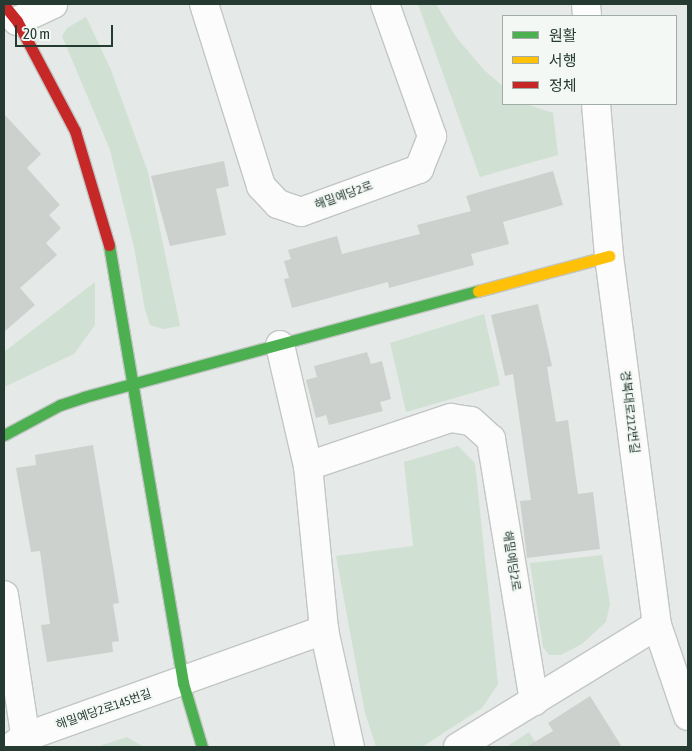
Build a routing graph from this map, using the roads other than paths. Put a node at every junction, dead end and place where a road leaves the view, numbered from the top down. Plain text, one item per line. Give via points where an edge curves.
1 (53, 4) edge
2 (204, 4) edge
3 (384, 4) edge
4 (10, 13) edge
5 (596, 105) edge
6 (609, 256) junction
7 (280, 345) junction
8 (135, 383) junction
9 (4, 435) edge
10 (308, 466) junction
11 (4, 595) edge
12 (657, 625) junction
13 (324, 630) junction
14 (183, 683) junction
15 (534, 700) junction
16 (688, 716) edge
17 (21, 744) edge
18 (202, 747) edge
19 (350, 747) edge
20 (458, 747) edge

1 - 4 street
2 - 3 street, 해밀예당2로 via 261,186 278,204 301,212 419,169 432,136
4 - 8 street via 75,131 113,260
5 - 6 street, 경복대로212번길
6 - 7 street
6 - 12 street, 경복대로212번길
7 - 8 street
7 - 10 street
8 - 9 street via 60,405
8 - 14 street
10 - 13 street
10 - 15 street, 해밀예당2로 via 451,418 471,421 491,439
11 - 17 street
12 - 15 street
12 - 16 street, 경복대로212번길
13 - 14 street
13 - 19 street
14 - 17 street, 해밀예당2로145번길
14 - 18 street
15 - 20 street

